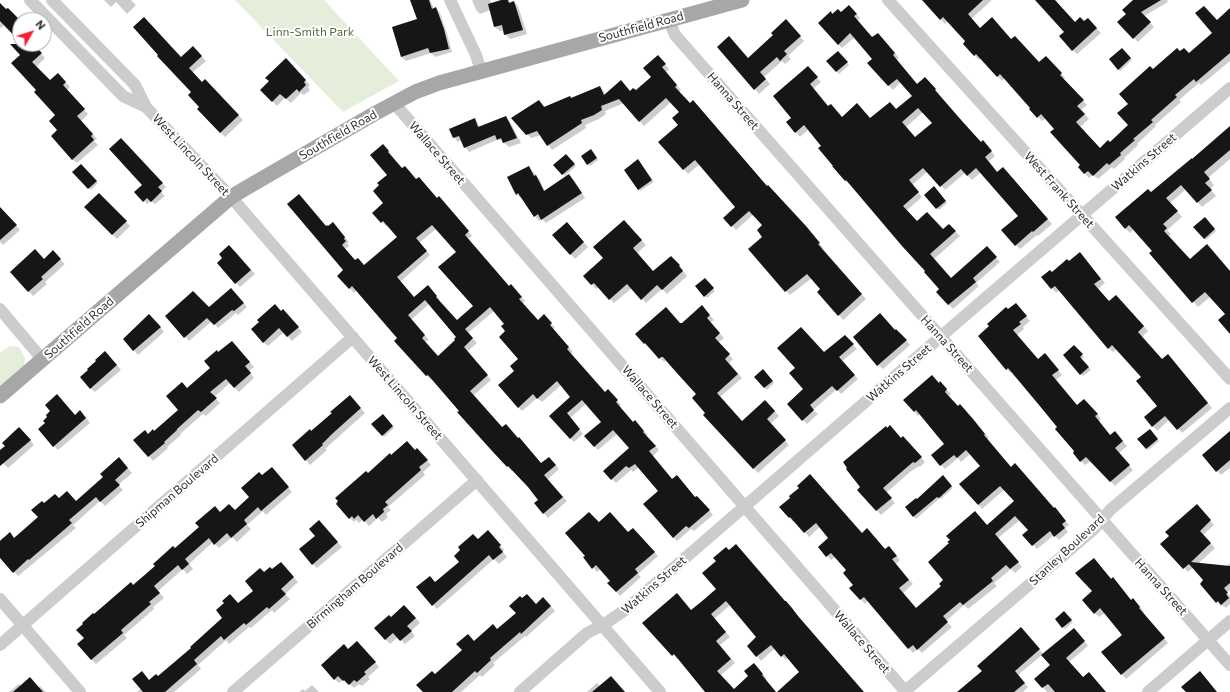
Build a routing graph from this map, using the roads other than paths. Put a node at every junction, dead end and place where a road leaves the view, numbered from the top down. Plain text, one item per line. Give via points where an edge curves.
1 (30, 0) edge
2 (52, 0) edge
3 (450, 0) edge
4 (742, 0) edge
5 (888, 0) edge
6 (669, 20) junction
7 (93, 42) junction
8 (81, 53) junction
9 (481, 71) junction
10 (1230, 88) edge
11 (394, 103) junction
12 (146, 107) junction
13 (231, 197) junction
14 (1082, 216) junction
15 (0, 309) edge
16 (353, 337) junction
17 (940, 337) junction
18 (42, 359) junction
19 (1230, 379) edge
20 (0, 396) edge
21 (1230, 408) edge
22 (477, 480) junction
23 (745, 506) junction
24 (1101, 520) junction
25 (0, 599) edge
26 (1230, 621) edge
27 (22, 625) junction
28 (603, 625) junction
29 (1208, 640) junction
30 (0, 645) edge
31 (1230, 666) edge
32 (80, 692) edge
33 (233, 692) edge
34 (520, 692) edge
35 (660, 692) edge
36 (905, 692) edge
37 (1148, 692) edge

1 - 8 street, West Lincoln Street
2 - 7 street, West Lincoln Street
3 - 9 street via 476,54
4 - 6 main road, Southfield Road
5 - 14 street, West Frank Street
6 - 9 main road, Southfield Road
6 - 17 street, Hanna Street via 675,35
7 - 8 street
7 - 12 street, West Lincoln Street via 135,85
8 - 12 street, West Lincoln Street via 123,96
9 - 11 main road, Southfield Road via 438,83
10 - 14 street, Watkins Street
11 - 13 main road, Southfield Road
11 - 23 street, Wallace Street
12 - 13 street, West Lincoln Street
13 - 16 street, West Lincoln Street
13 - 18 main road, Southfield Road
14 - 17 street, Watkins Street
14 - 19 street, West Frank Street
15 - 18 street
16 - 22 street, West Lincoln Street
16 - 27 street, Shipman Boulevard
17 - 23 street, Watkins Street
17 - 24 street, Hanna Street
18 - 20 main road, Southfield Road
21 - 24 street, Stanley Boulevard
22 - 28 street, West Lincoln Street
22 - 33 street, Birmingham Boulevard
23 - 28 street, Watkins Street via 620,614
23 - 36 street, Wallace Street
24 - 29 street, Hanna Street
24 - 36 street, Stanley Boulevard via 1094,529
25 - 27 street
26 - 29 street
27 - 30 street, Shipman Boulevard
27 - 32 street
28 - 34 street, Watkins Street via 587,633
28 - 35 street, West Lincoln Street
29 - 31 street, Hanna Street
29 - 37 street

